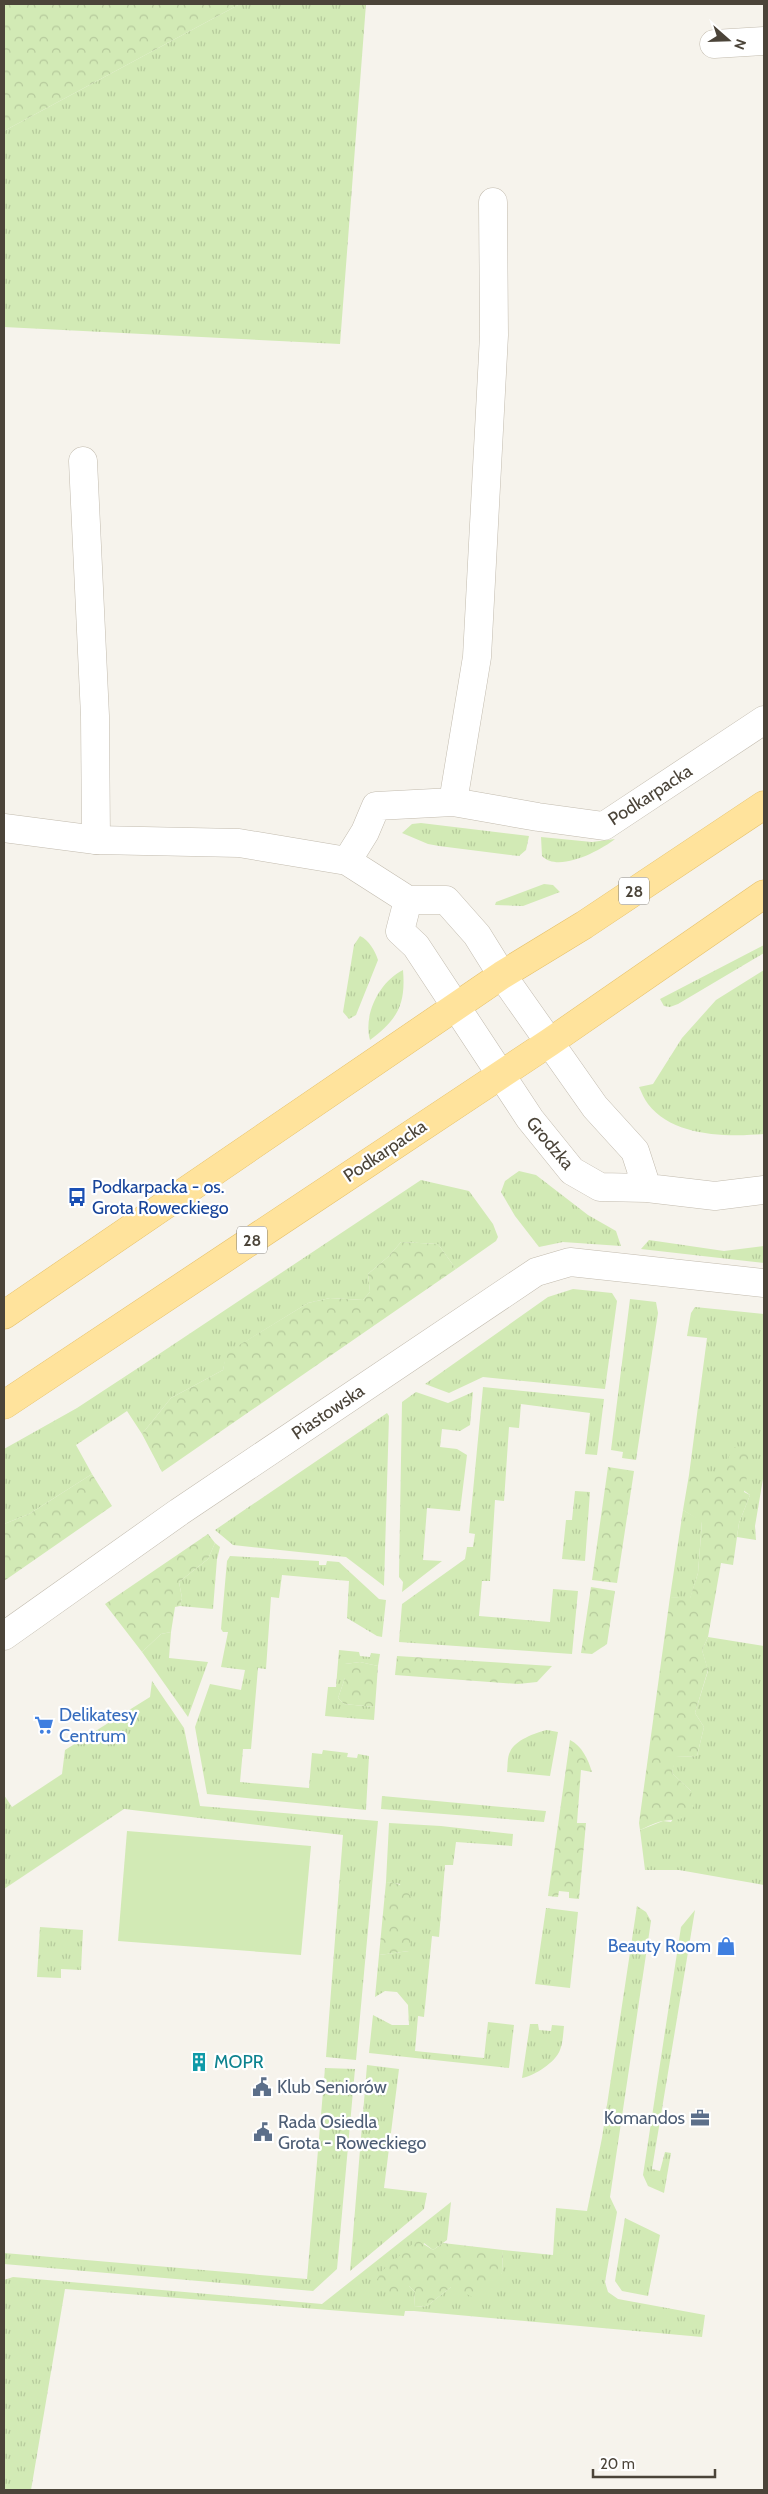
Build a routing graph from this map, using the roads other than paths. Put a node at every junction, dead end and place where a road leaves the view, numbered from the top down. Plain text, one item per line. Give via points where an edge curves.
1 (764, 41) edge
2 (714, 44) dead end
3 (493, 202) dead end
4 (83, 462) dead end
5 (764, 720) edge
6 (453, 802) junction
7 (764, 805) edge
8 (4, 828) edge
9 (96, 840) junction
10 (347, 861) junction
11 (764, 894) edge
12 (408, 900) junction
13 (502, 976) junction
14 (456, 1007) junction
15 (550, 1042) junction
16 (500, 1075) junction
17 (647, 1188) junction
18 (764, 1190) edge
19 (764, 1282) edge
20 (4, 1315) edge
21 (4, 1405) edge
22 (4, 1636) edge

1 - 2 street
3 - 6 street via 494,336 477,657
4 - 9 street via 95,716
5 - 6 street, Podkarpacka via 604,826
6 - 10 street, Podkarpacka via 376,806
7 - 13 main road, 28
8 - 9 street
9 - 10 street via 239,843
10 - 12 street
11 - 15 main road, Podkarpacka / 28
12 - 13 street via 446,900 477,935
12 - 14 street, Grodzka via 400,931 416,946
13 - 14 main road, 28
13 - 15 street
14 - 16 street, Grodzka
14 - 20 main road, 28
15 - 16 main road, Podkarpacka / 28
15 - 17 street via 603,1118 635,1151
16 - 17 street, Grodzka via 546,1142 572,1171 600,1187
16 - 21 main road, Podkarpacka / 28
17 - 18 street, Grodzka via 715,1196
19 - 22 street, Piastowska via 570,1262 536,1272 179,1512

